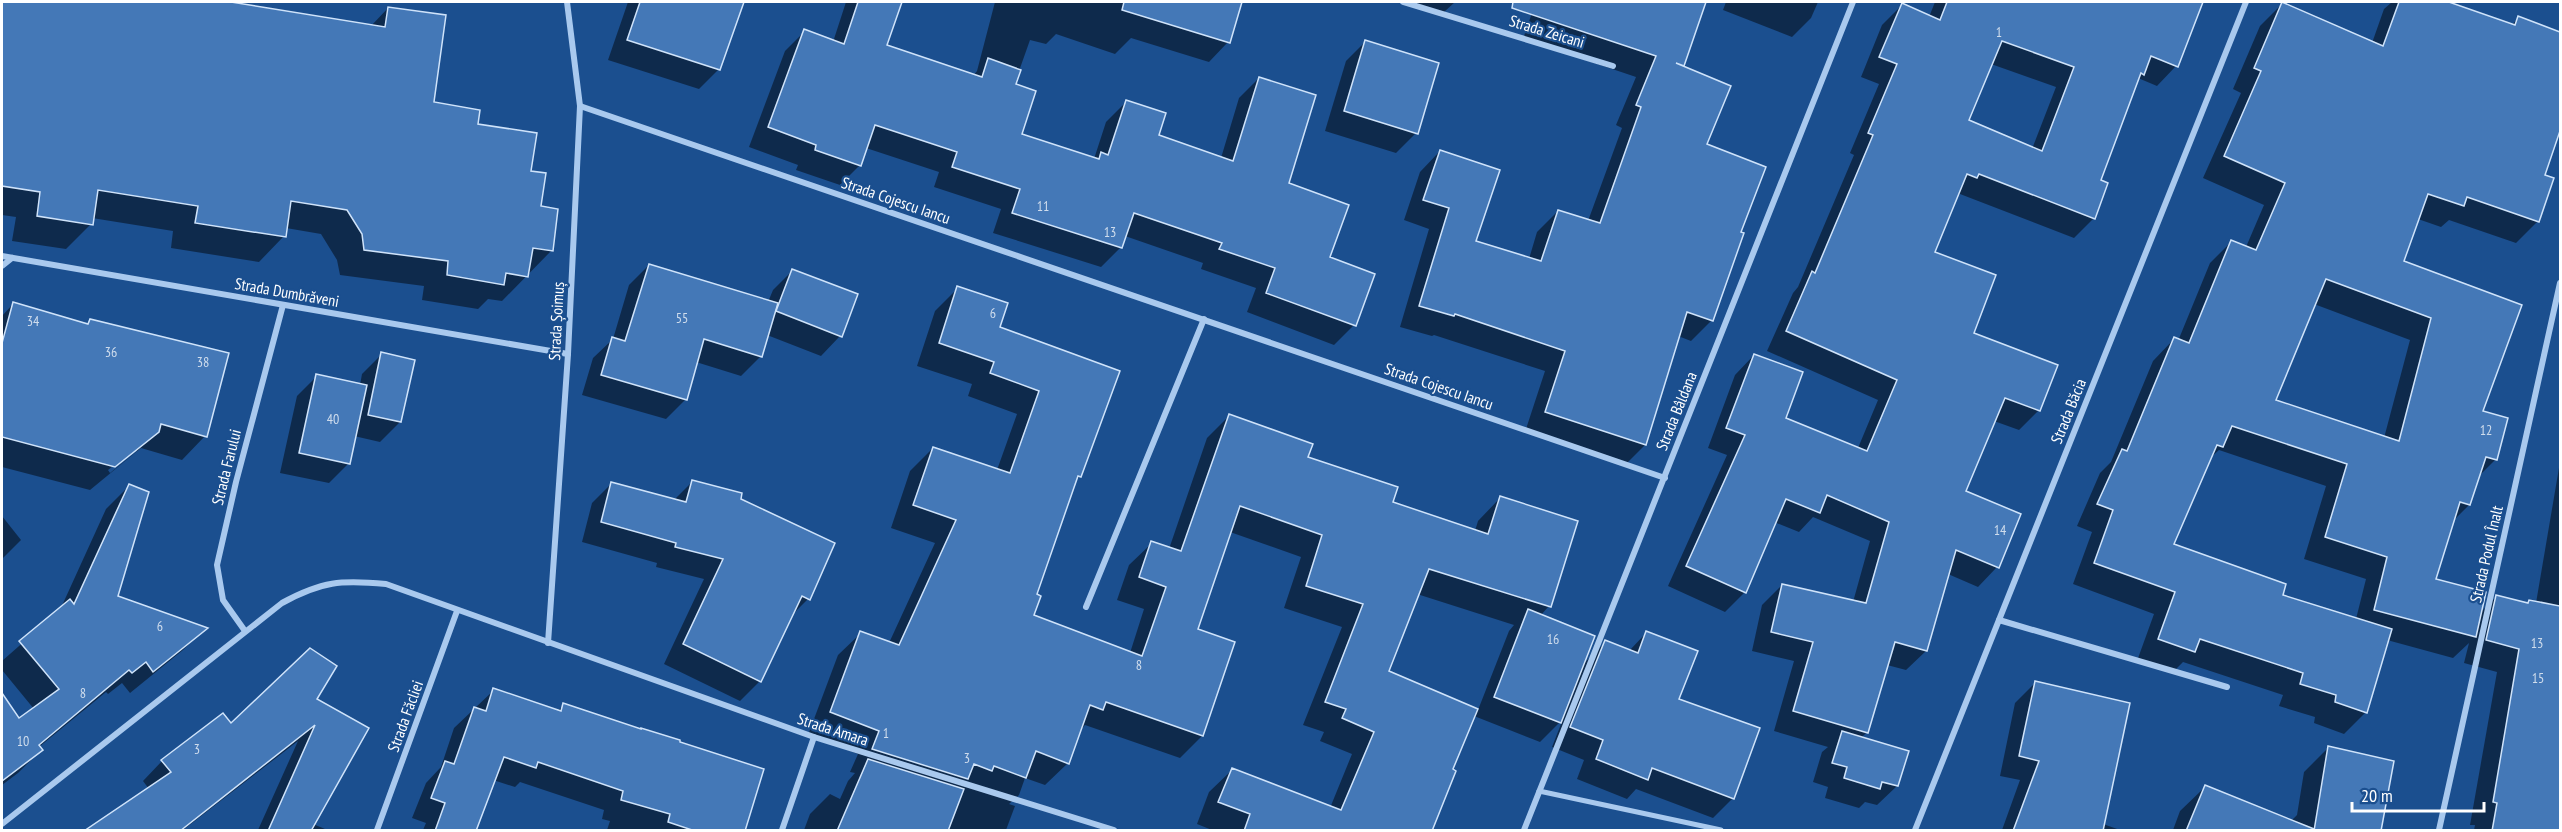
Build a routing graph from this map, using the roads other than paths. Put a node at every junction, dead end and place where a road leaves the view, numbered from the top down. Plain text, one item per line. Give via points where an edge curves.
1 (567, 2) edge
2 (1403, 2) edge
3 (1853, 2) edge
4 (2246, 2) edge
5 (1613, 66) dead end
6 (580, 106) junction
7 (2, 256) edge
8 (12, 258) junction
9 (2, 266) edge
10 (2560, 283) edge
11 (283, 305) junction
12 (1204, 320) junction
13 (568, 354) junction
14 (1665, 478) junction
15 (1086, 607) dead end
16 (457, 610) junction
17 (1999, 620) junction
18 (245, 632) junction
19 (548, 643) junction
20 (2227, 687) dead end
21 (814, 737) junction
22 (1539, 791) junction
23 (2, 824) edge
24 (377, 831) edge
25 (782, 831) edge
26 (1114, 831) edge
27 (1524, 831) edge
28 (1721, 831) edge
29 (1915, 831) edge
30 (2439, 831) edge

1 - 6 street, Strada Șoimuș
2 - 5 street, Strada Zeicani
3 - 14 street, Strada Bâldana
4 - 17 street, Strada Băcia
6 - 12 street, Strada Cojescu Iancu
6 - 13 street, Strada Șoimuș
7 - 8 street, Strada Dumbrăveni
8 - 9 street
8 - 11 street, Strada Dumbrăveni
10 - 30 street, Strada Podul Înalt
11 - 13 street, Strada Dumbrăveni
11 - 18 street, Strada Farului via 217,565 223,600
12 - 14 street, Strada Cojescu Iancu
12 - 15 street
13 - 19 street, Strada Șoimuș
14 - 22 street, Strada Bâldana
16 - 18 street via 386,585 329,583 282,603
16 - 19 street
16 - 24 street, Strada Făcliei
17 - 20 street
17 - 29 street, Strada Băcia
18 - 23 street
19 - 21 street, Strada Amara
21 - 25 street
21 - 26 street, Strada Amara
22 - 27 street, Strada Bâldana
22 - 28 street

